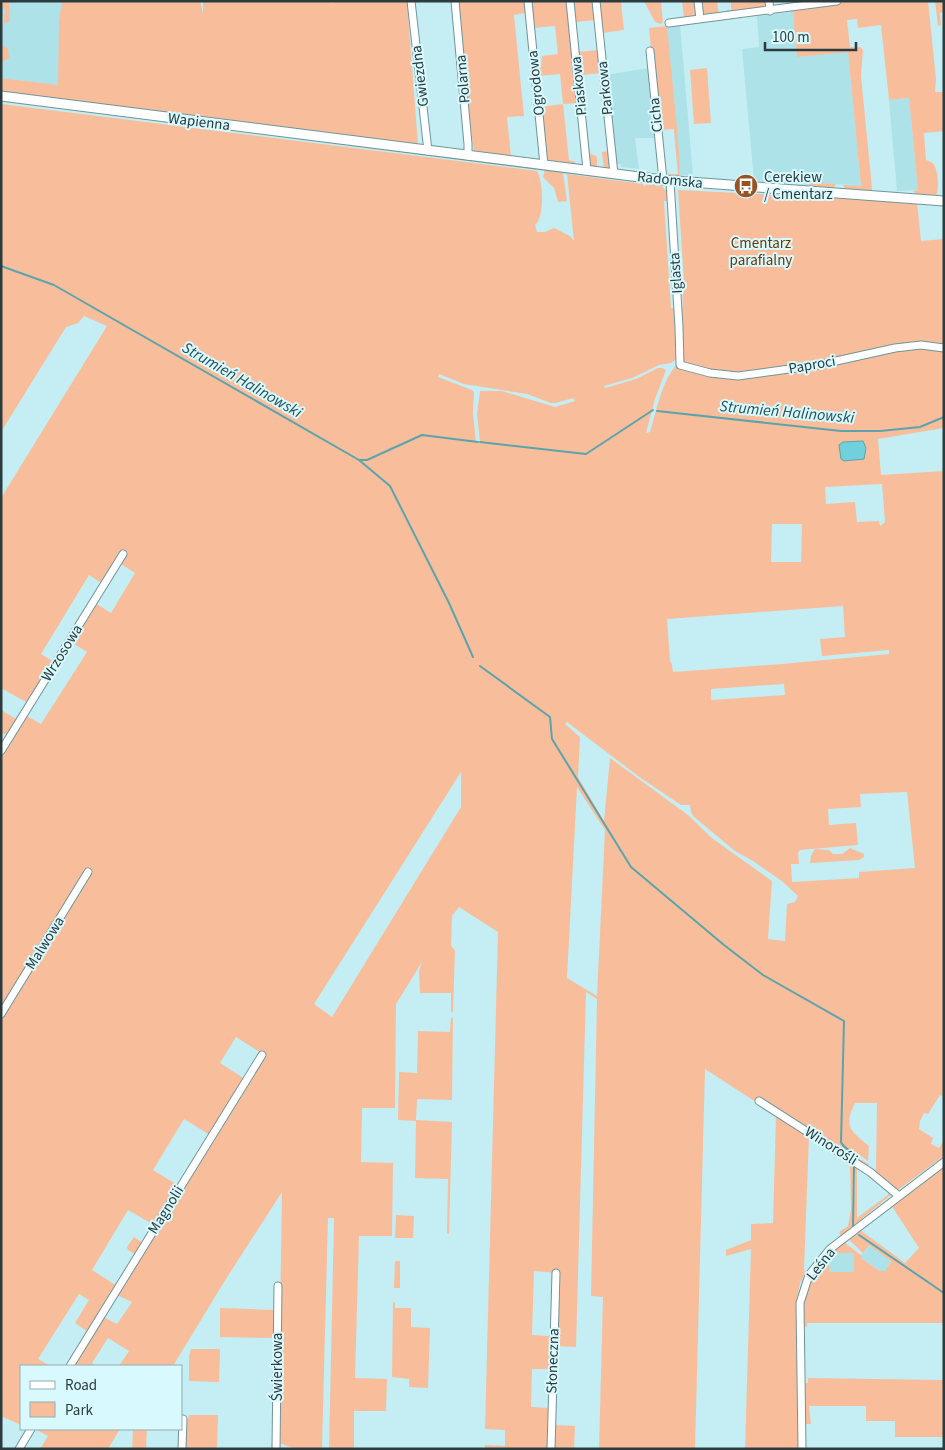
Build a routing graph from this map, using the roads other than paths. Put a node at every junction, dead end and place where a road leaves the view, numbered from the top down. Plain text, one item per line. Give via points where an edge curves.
1 (411, 1) edge
2 (455, 1) edge
3 (528, 1) edge
4 (570, 1) edge
5 (596, 1) edge
6 (698, 1) edge
7 (769, 1) edge
8 (837, 1) edge
9 (770, 11) junction
10 (700, 19) junction
11 (669, 23) dead end
12 (650, 51) dead end
13 (1, 96) edge
14 (396, 147) joint
15 (428, 151) junction
16 (468, 156) junction
17 (544, 165) junction
18 (587, 170) junction
19 (614, 174) junction
20 (666, 180) junction
21 (944, 201) edge
22 (944, 348) edge
23 (680, 365) joint
24 (123, 554) dead end
25 (1, 751) edge
26 (88, 872) dead end
27 (1, 1014) edge
28 (262, 1055) dead end
29 (759, 1102) dead end
30 (944, 1162) edge
31 (899, 1196) junction
32 (556, 1273) dead end
33 (278, 1286) dead end
34 (71, 1365) edge
35 (183, 1419) dead end
36 (31, 1430) edge
37 (19, 1449) edge
38 (182, 1449) edge
39 (276, 1449) edge
40 (285, 1449) edge
41 (551, 1449) edge
42 (802, 1449) edge

1 - 15 street, Gwiezdna
2 - 16 street, Polarna
3 - 17 street, Ogrodowa
4 - 18 street, Piaskowa
5 - 19 street, Parkowa
6 - 10 street
7 - 9 street
8 - 9 street
9 - 10 street
10 - 11 street
12 - 20 street, Cicha
13 - 14 street, Wapienna
14 - 15 street, Radomska
15 - 16 street, Radomska
16 - 17 street, Radomska
17 - 18 street, Radomska
18 - 19 street, Radomska
19 - 20 street, Radomska
20 - 21 street, Radomska
20 - 23 street, Iglasta via 680,327
22 - 23 street, Paproci via 921,345 895,348 818,365 738,376
24 - 25 street, Wrzosowa
26 - 27 street, Malwowa
28 - 34 street, Magnolii
29 - 31 street, Winorośli via 870,1172
30 - 31 street, Leśna
31 - 42 street, Leśna via 830,1249 812,1269 801,1294
32 - 41 street, Słoneczna
33 - 39 street, Świerkowa
35 - 38 street
36 - 37 street
39 - 40 street

